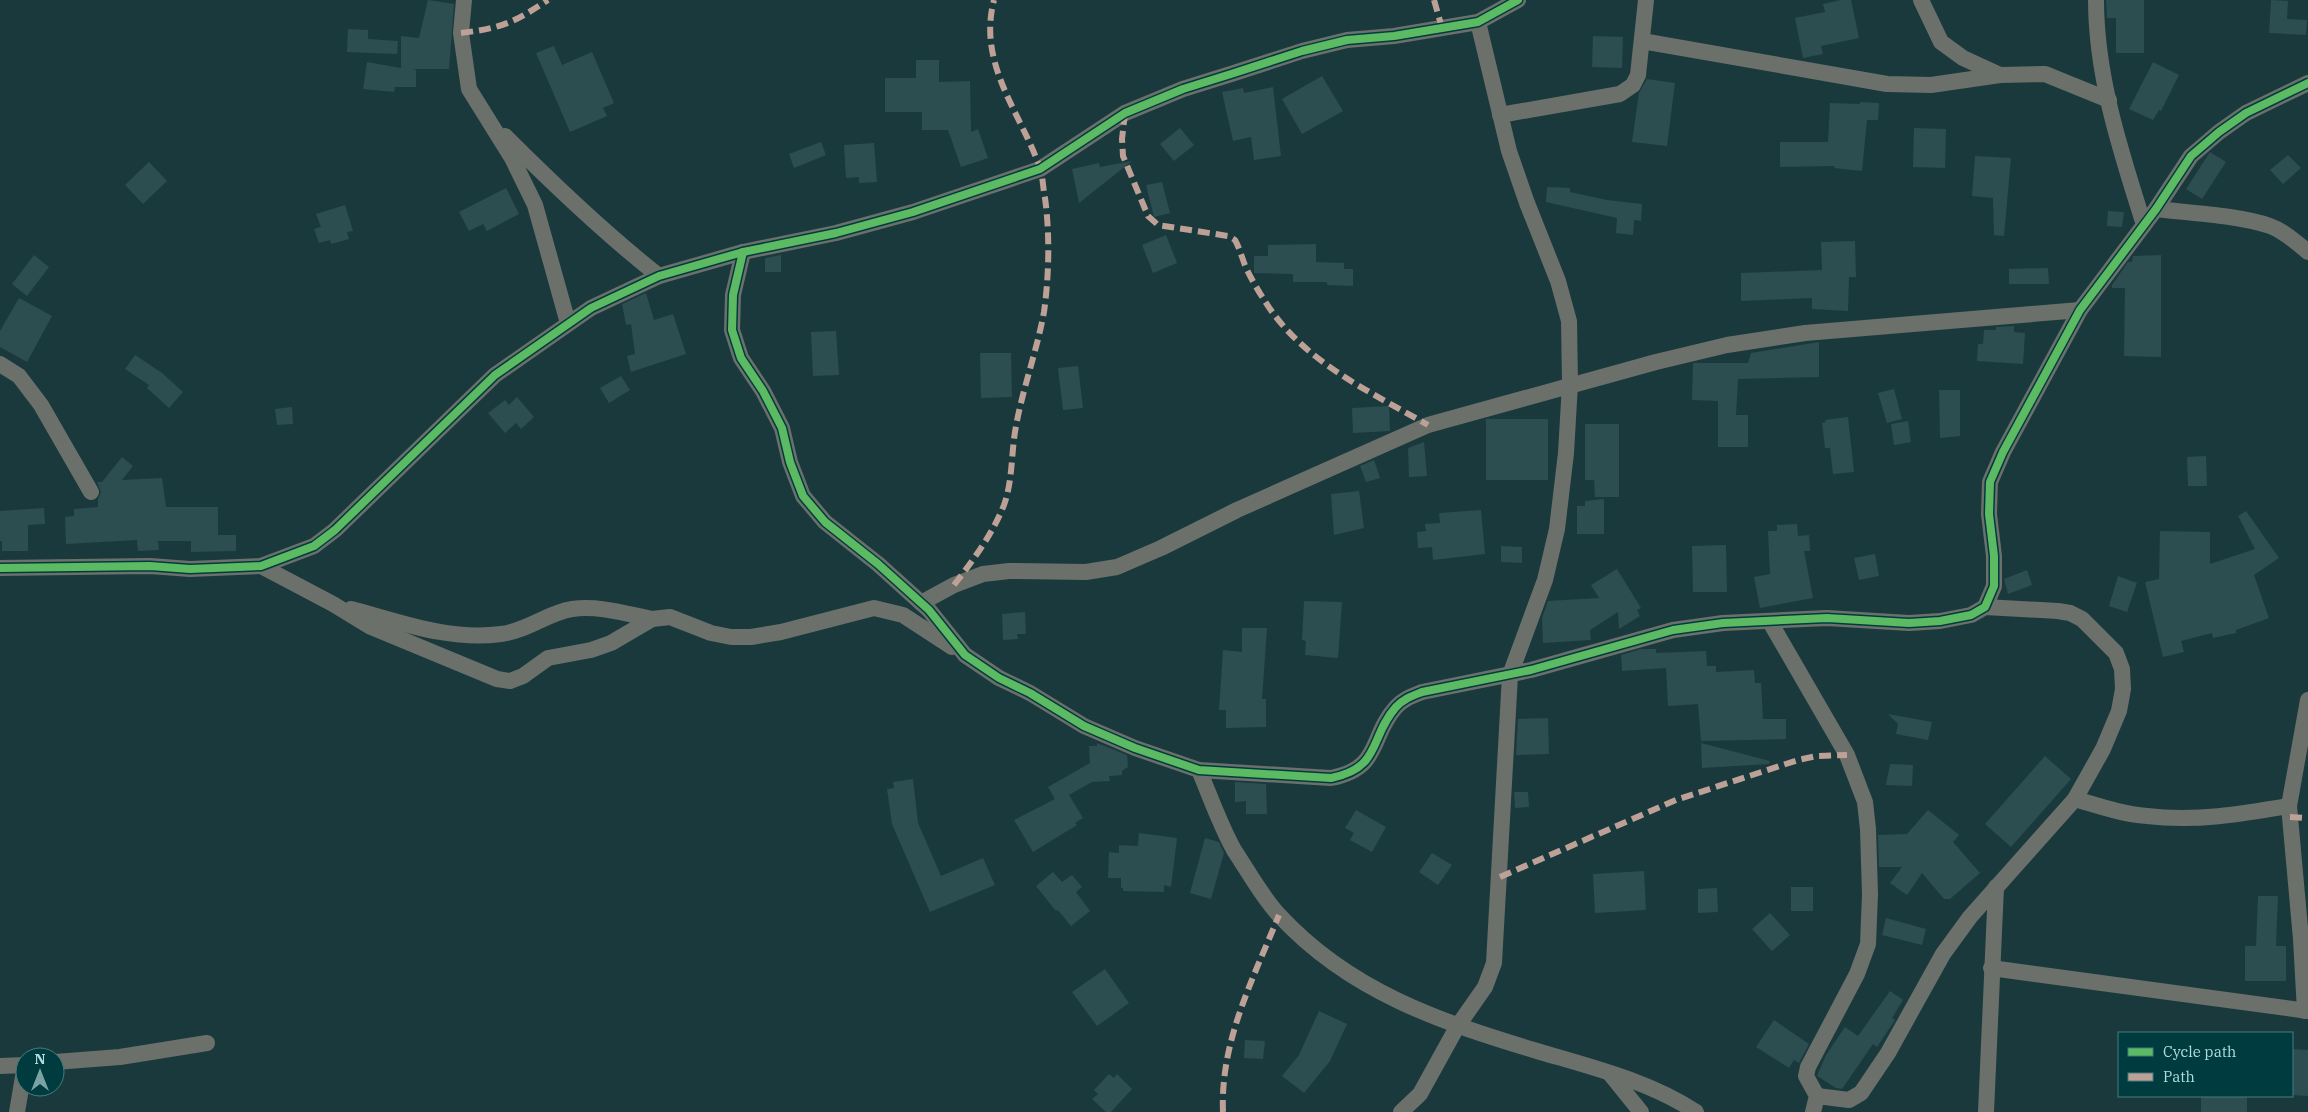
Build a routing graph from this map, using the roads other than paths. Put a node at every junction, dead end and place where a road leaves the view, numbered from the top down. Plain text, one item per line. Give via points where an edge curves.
1 (464, 0) edge
2 (1518, 0) edge
3 (1646, 0) edge
4 (1921, 0) edge
5 (2096, 0) edge
6 (1478, 22) junction
7 (1642, 41) junction
8 (2000, 75) junction
9 (2308, 82) edge
10 (2109, 100) junction
11 (485, 115) junction
12 (1500, 115) junction
13 (2156, 209) junction
14 (2144, 225) junction
15 (743, 252) junction
16 (2308, 252) edge
17 (659, 276) junction
18 (2080, 310) junction
19 (568, 323) junction
20 (0, 364) edge
21 (1570, 384) junction
22 (91, 492) dead end
23 (261, 566) junction
24 (0, 568) edge
25 (921, 603) junction
26 (333, 604) junction
27 (1985, 607) junction
28 (652, 619) junction
29 (1770, 622) junction
30 (965, 655) junction
31 (1510, 675) junction
32 (2308, 700) edge
33 (1199, 770) junction
34 (2075, 799) junction
35 (2289, 806) junction
36 (1996, 887) junction
37 (1991, 968) junction
38 (2306, 1011) edge
39 (1457, 1027) junction
40 (207, 1043) dead end
41 (65, 1061) edge
42 (15, 1065) edge
43 (0, 1066) edge
44 (1609, 1074) junction
45 (20, 1097) edge
46 (1815, 1104) edge
47 (17, 1112) edge
48 (1401, 1112) edge
49 (1641, 1112) edge
50 (1696, 1112) edge
51 (1986, 1112) edge

1 - 11 street via 461,33 468,88
2 - 6 street
3 - 7 street
4 - 8 street via 1941,42 1963,58
5 - 10 street via 2099,54
6 - 12 street
6 - 15 street via 1347,40 1302,51 1183,89 1125,113 1040,169 913,212
7 - 8 street via 1887,84 1931,85
7 - 12 street via 1638,74 1633,85 1620,94
8 - 10 street via 2045,74
9 - 13 street via 2246,113 2219,132 2191,156
10 - 14 street
11 - 17 street via 570,200
11 - 19 street via 512,158 535,205
12 - 21 street via 1527,203 1565,305 1569,321
13 - 14 street
13 - 16 street via 2271,226
14 - 18 street
15 - 17 street
15 - 25 street via 733,295 732,330 741,358 782,428 802,496 825,522
17 - 19 street
18 - 21 street via 1805,333 1727,345
18 - 27 street via 1990,482 1988,514 1994,586
19 - 23 street via 479,389 314,546
20 - 22 street via 19,376 41,405
21 - 25 street via 1428,425 1117,567 1086,572 983,574
21 - 31 street via 1557,529 1545,580
23 - 24 street via 198,569 150,566
23 - 26 street
25 - 30 street
26 - 28 street via 435,632 470,636 518,632 571,609 615,611
26 - 28 street via 369,626 484,675 510,680 523,676 548,658 611,643
27 - 29 street via 1971,614 1940,621 1909,623 1827,618
27 - 34 street via 2070,613 2082,619 2116,653 2122,669 2119,711
28 - 30 street via 670,617 731,638 781,632 874,608 903,614
29 - 31 street via 1723,623 1673,630
29 - 46 street via 1847,755 1865,802 1868,829 1868,944 1857,974 1808,1067 1806,1076
30 - 33 street via 1084,726
31 - 33 street via 1422,692 1407,698 1395,708 1369,758 1341,776
31 - 39 street via 1494,963 1485,987
32 - 35 street
33 - 39 street via 1233,848 1279,915 1350,976 1406,1007
34 - 35 street via 2118,812 2181,818 2235,816
34 - 36 street
35 - 38 street
36 - 37 street
36 - 46 street via 1943,954 1888,1053 1860,1093 1849,1100
37 - 38 street
37 - 51 street
39 - 44 street
39 - 48 street via 1420,1094
40 - 41 street via 120,1057
42 - 43 street
44 - 49 street
44 - 50 street via 1680,1102
45 - 47 street

